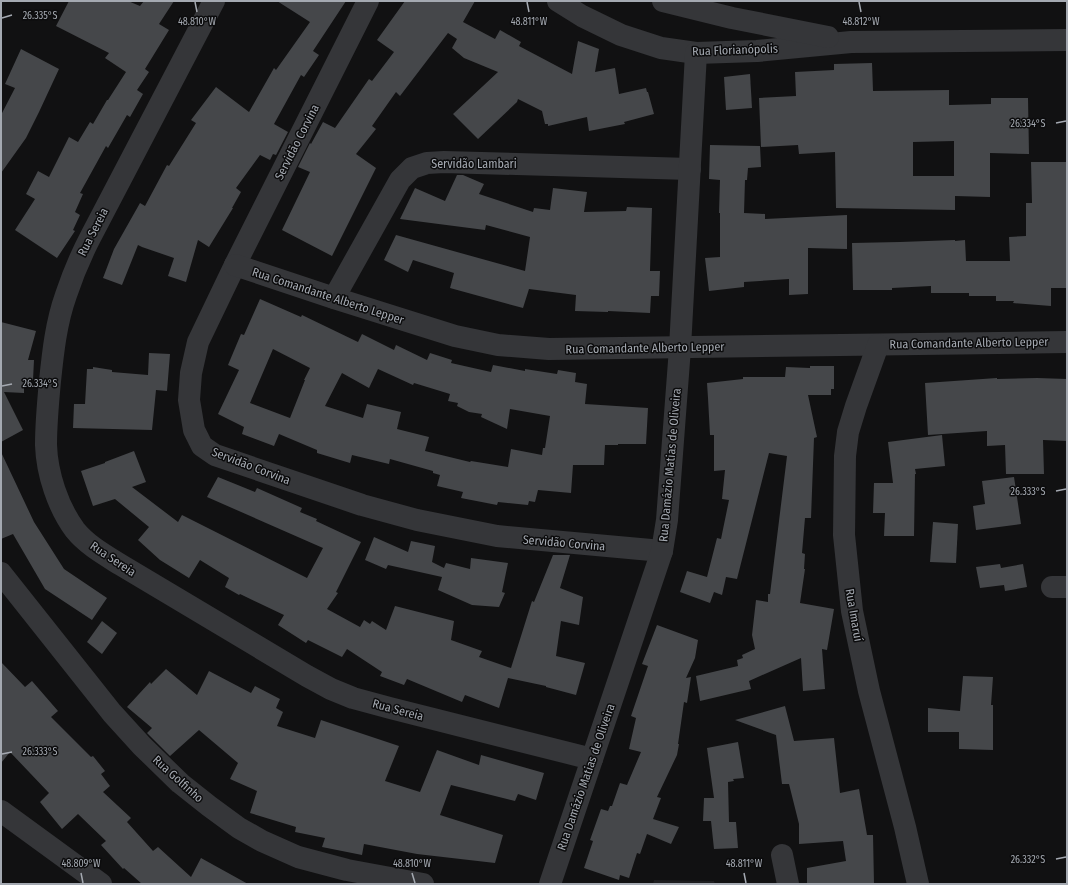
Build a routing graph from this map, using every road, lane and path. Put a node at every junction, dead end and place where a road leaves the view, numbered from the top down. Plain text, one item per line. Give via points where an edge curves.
1 (214, 1) edge
2 (368, 1) edge
3 (558, 1) edge
4 (663, 1) edge
5 (1067, 40) edge
6 (851, 42) junction
7 (696, 53) junction
8 (690, 169) junction
9 (235, 265) junction
10 (334, 298) junction
11 (1067, 342) edge
12 (878, 345) junction
13 (680, 348) junction
14 (662, 551) junction
15 (1, 573) edge
16 (592, 759) junction
17 (1, 811) edge
18 (782, 855) dead end
19 (101, 884) edge
20 (423, 884) edge
21 (550, 884) edge
22 (788, 884) edge
23 (918, 884) edge

1 - 16 street, Rua Sereia via 91,236 65,296 53,353 46,446 50,472 63,511 76,531 98,551 331,689 390,708
2 - 9 street, Servidão Corvina
3 - 7 street, Rua Florianópolis via 621,35 661,48
4 - 6 street, Rua Florianópolis
5 - 6 street, Rua Florianópolis
6 - 7 street, Rua Florianópolis via 757,51
7 - 8 street, Rua Damázio Matias de Oliveira
8 - 10 street, Servidão Lambari via 444,162 427,163 412,168 400,180
8 - 13 street, Rua Damázio Matias de Oliveira
9 - 10 street, Rua Comandante Alberto Lepper
9 - 14 street, Servidão Corvina via 198,342 191,373 189,400 194,430 202,446 215,455 362,505 432,523 497,536
10 - 13 street, Rua Comandante Alberto Lepper via 455,336 498,345 549,349
11 - 12 street, Rua Comandante Alberto Lepper
12 - 13 street, Rua Comandante Alberto Lepper
12 - 23 street, Rua Imaruí via 848,432 845,456 844,535 852,611 869,692
13 - 14 street, Rua Damázio Matias de Oliveira via 667,520
14 - 16 street, Rua Damázio Matias de Oliveira
15 - 20 street, Rua Golfinho via 112,713 180,783 209,806 239,828 298,857 346,870
16 - 21 street, Rua Damázio Matias de Oliveira
17 - 19 street
18 - 22 street

